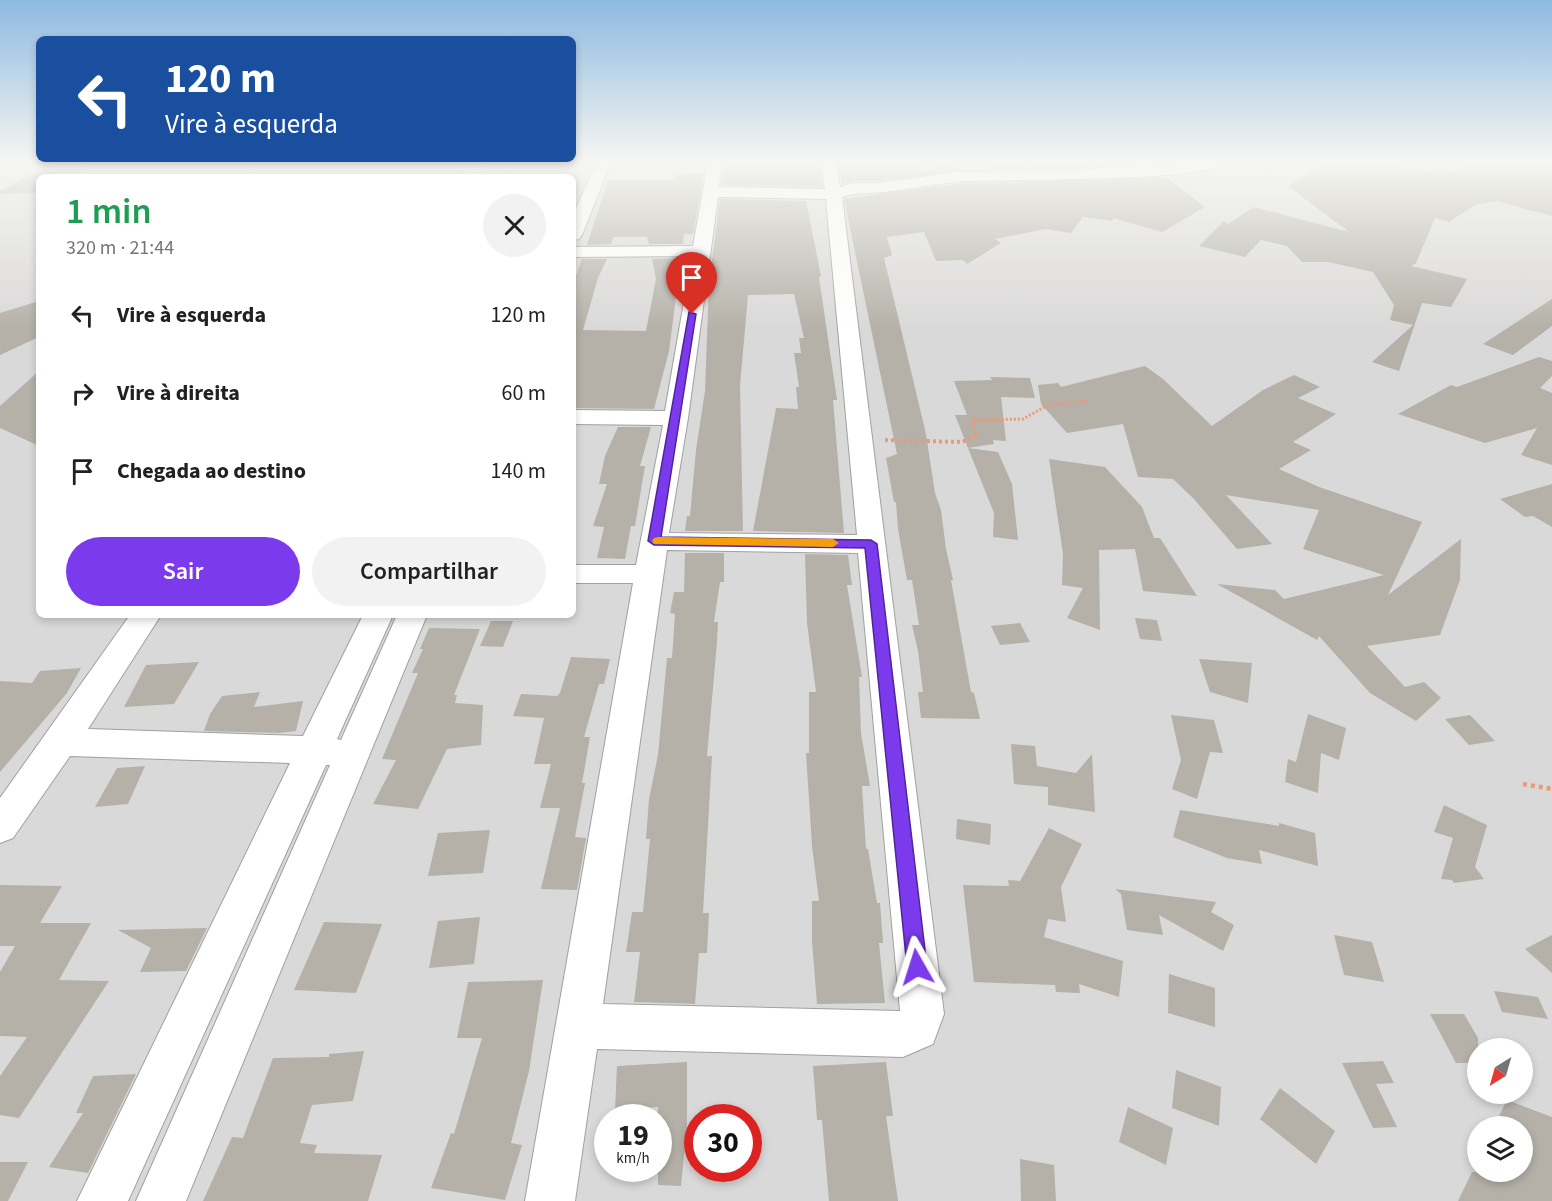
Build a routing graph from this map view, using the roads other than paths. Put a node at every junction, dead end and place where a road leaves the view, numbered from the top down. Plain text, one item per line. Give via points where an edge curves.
1 (707, 218) edge
2 (835, 218) edge
3 (701, 251) junction
4 (576, 252) edge
5 (576, 417) edge
6 (676, 418) junction
7 (871, 544) junction
8 (652, 557) junction
9 (576, 573) edge
10 (144, 618) edge
11 (377, 618) edge
12 (411, 618) edge
13 (61, 742) junction
14 (314, 750) junction
15 (355, 752) junction
16 (0, 827) edge
17 (577, 1026) junction
18 (102, 1201) edge
19 (161, 1201) edge
20 (550, 1201) edge

1 - 3 street
2 - 7 street
3 - 4 street
3 - 6 street
5 - 6 street
6 - 8 street
7 - 8 street
7 - 17 street via 922,1014 917,1028 903,1034
8 - 9 street
8 - 17 street
10 - 13 street
11 - 14 street
12 - 15 street
13 - 14 street
13 - 16 street
14 - 15 street
14 - 18 street
15 - 19 street
17 - 20 street

